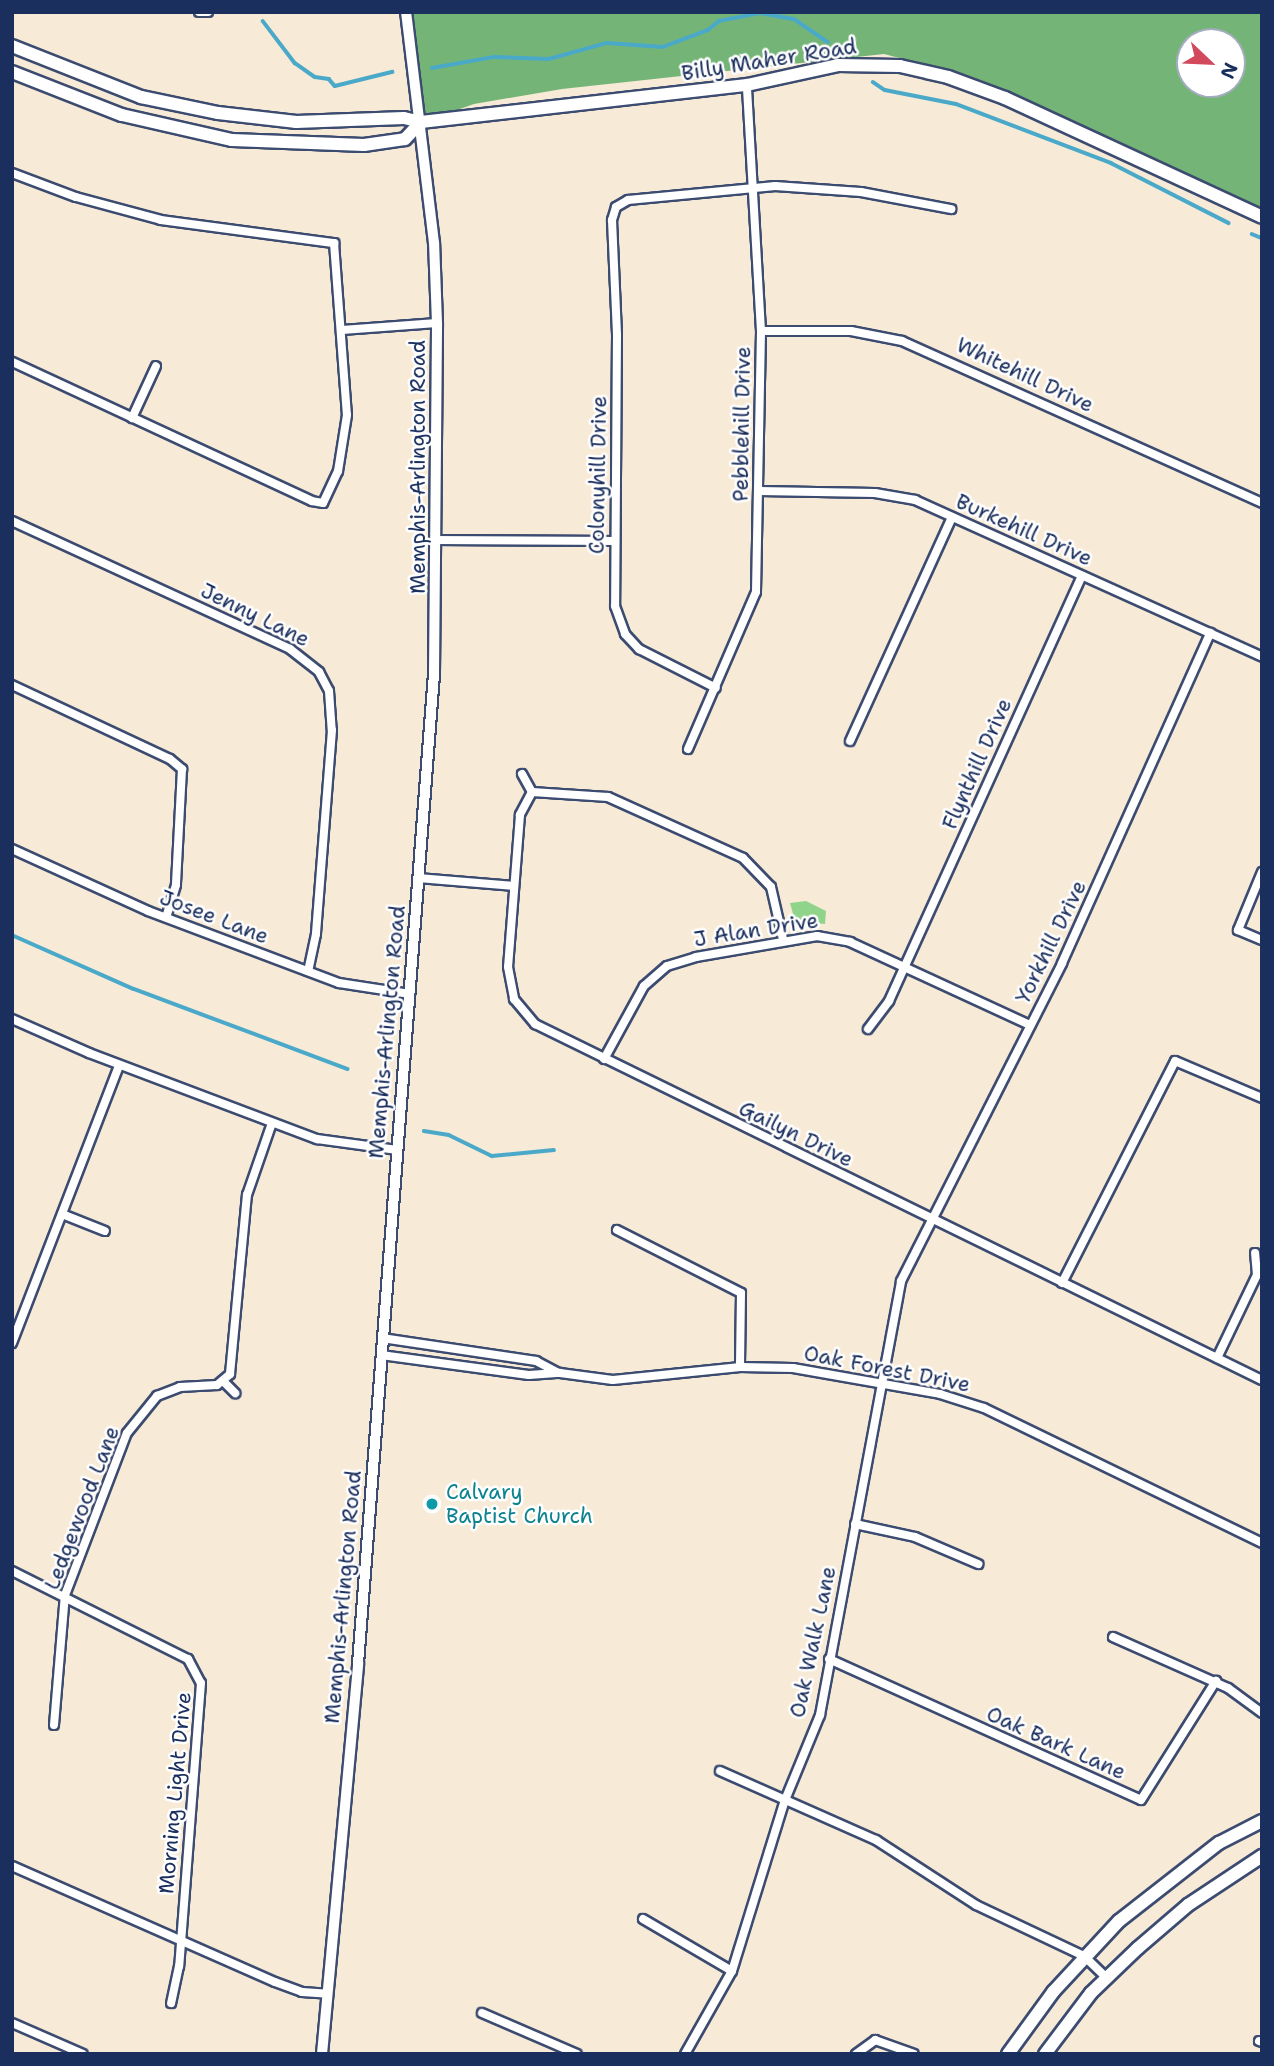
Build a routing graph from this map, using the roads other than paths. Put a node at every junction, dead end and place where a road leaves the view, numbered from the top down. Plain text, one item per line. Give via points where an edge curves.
1 (406, 12) edge
2 (12, 46) edge
3 (12, 72) edge
4 (747, 85) junction
5 (170, 104) junction
6 (421, 122) junction
7 (164, 127) junction
8 (12, 173) edge
9 (751, 187) junction
10 (951, 209) dead end
11 (1262, 217) edge
12 (437, 323) junction
13 (342, 331) junction
14 (761, 331) junction
15 (12, 362) edge
16 (156, 366) dead end
17 (132, 418) junction
18 (759, 491) junction
19 (1262, 503) edge
20 (952, 517) junction
21 (12, 521) edge
22 (437, 540) junction
23 (615, 541) junction
24 (1082, 576) junction
25 (1210, 633) junction
26 (1262, 657) edge
27 (12, 685) edge
28 (716, 688) junction
29 (850, 741) dead end
30 (688, 749) dead end
31 (522, 774) dead end
32 (532, 792) junction
33 (12, 849) edge
34 (1262, 872) edge
35 (419, 878) junction
36 (514, 886) junction
37 (166, 917) junction
38 (783, 939) junction
39 (1262, 940) edge
40 (904, 967) junction
41 (307, 971) junction
42 (410, 994) junction
43 (12, 1019) edge
44 (1030, 1024) junction
45 (868, 1029) dead end
46 (604, 1059) junction
47 (119, 1065) junction
48 (1262, 1098) edge
49 (272, 1124) junction
50 (397, 1150) junction
51 (62, 1214) junction
52 (933, 1221) junction
53 (617, 1230) dead end
54 (106, 1231) dead end
55 (1255, 1253) dead end
56 (913, 1261) joint
57 (1062, 1283) junction
58 (382, 1338) junction
59 (12, 1343) edge
60 (381, 1355) junction
61 (1217, 1359) junction
62 (740, 1367) junction
63 (560, 1373) junction
64 (1262, 1380) edge
65 (224, 1382) junction
66 (880, 1384) junction
67 (235, 1392) dead end
68 (855, 1524) junction
69 (1262, 1543) edge
70 (978, 1564) dead end
71 (12, 1571) edge
72 (65, 1595) junction
73 (1113, 1637) dead end
74 (829, 1659) junction
75 (1216, 1681) junction
76 (1262, 1713) edge
77 (54, 1725) dead end
78 (720, 1771) dead end
79 (785, 1800) junction
80 (1262, 1821) edge
81 (1262, 1856) edge
82 (12, 1866) edge
83 (643, 1919) dead end
84 (181, 1940) junction
85 (1084, 1956) junction
86 (732, 1970) junction
87 (1106, 1977) junction
88 (328, 1994) junction
89 (171, 2003) dead end
90 (482, 2012) dead end
91 (12, 2023) edge
92 (82, 2054) edge
93 (322, 2054) edge
94 (577, 2054) edge
95 (685, 2054) edge
96 (856, 2054) edge
97 (914, 2054) edge
98 (1007, 2054) edge
99 (1045, 2054) edge

1 - 6 street, Memphis-Arlington Road
2 - 5 main road via 83,77
3 - 7 main road via 77,100
4 - 6 main road, Billy Maher Road
4 - 9 street, Pebblehill Drive
4 - 11 main road, Billy Maher Road via 838,65 883,64 926,71 1033,110
5 - 6 main road via 258,119 404,118
5 - 7 main road
6 - 7 main road via 405,139 364,145 251,142
6 - 12 street, Memphis-Arlington Road
8 - 13 street via 76,197 168,222 334,243
9 - 10 street via 861,192
9 - 14 street, Pebblehill Drive
9 - 23 street, Colonyhill Drive via 612,204 617,335
12 - 13 street
12 - 22 street, Memphis-Arlington Road
13 - 17 street via 346,432 338,471 323,503
14 - 18 street, Pebblehill Drive
14 - 19 street, Whitehill Drive via 851,331 902,341
15 - 17 street
16 - 17 street
18 - 20 street, Burkehill Drive via 889,494
18 - 28 street, Pebblehill Drive via 754,603
20 - 24 street, Burkehill Drive
20 - 29 street
21 - 41 street, Jenny Lane via 290,649 319,672 329,691 332,730 316,934
22 - 23 street
22 - 35 street, Memphis-Arlington Road via 434,685
23 - 28 street, Colonyhill Drive via 615,606 625,634 654,660
24 - 25 street, Burkehill Drive
24 - 40 street, Flynthill Drive
25 - 26 street, Burkehill Drive
25 - 44 street, Yorkhill Drive via 1062,963
27 - 37 street via 170,759 182,769 176,885
28 - 30 street, Pebblehill Drive
31 - 32 street
32 - 36 street, Gailyn Drive via 520,815
32 - 38 street via 608,797 743,858 771,887
33 - 37 street, Josee Lane
34 - 39 street via 1238,930
35 - 36 street
35 - 42 street, Memphis-Arlington Road
36 - 46 street, Gailyn Drive via 508,967 514,999 541,1029
37 - 41 street, Josee Lane
38 - 40 street, J Alan Drive via 831,936
38 - 46 street, J Alan Drive via 667,966 644,986
40 - 44 street, J Alan Drive
40 - 45 street, Flynthill Drive via 885,1008
41 - 42 street, Josee Lane via 358,989
42 - 50 street, Memphis-Arlington Road
43 - 47 street
44 - 52 street, Yorkhill Drive
46 - 52 street, Gailyn Drive
47 - 49 street
47 - 51 street
48 - 57 street via 1175,1061
49 - 50 street via 333,1143
49 - 65 street via 247,1195 233,1365
50 - 58 street, Memphis-Arlington Road
51 - 54 street
51 - 59 street
52 - 56 street, Yorkhill Drive
52 - 57 street, Gailyn Drive
53 - 62 street via 741,1293
55 - 61 street via 1257,1275
56 - 66 street, Oak Walk Lane via 901,1281
57 - 61 street, Gailyn Drive
58 - 60 street, Memphis-Arlington Road
58 - 63 street, Oak Forest Drive via 537,1361
60 - 63 street, Oak Forest Drive via 530,1375
60 - 88 street, Memphis-Arlington Road
61 - 64 street, Gailyn Drive
62 - 63 street, Oak Forest Drive via 612,1380
62 - 66 street, Oak Forest Drive via 793,1368
65 - 67 street
65 - 72 street, Ledgewood Lane via 170,1389 141,1411 127,1433
66 - 68 street, Oak Walk Lane
66 - 69 street, Oak Forest Drive via 976,1404
68 - 70 street via 915,1537
68 - 74 street, Oak Walk Lane
71 - 72 street, Morning Light Drive
72 - 77 street, Ledgewood Lane
72 - 84 street, Morning Light Drive via 188,1659 201,1683
73 - 75 street
74 - 75 street, Oak Bark Lane via 1140,1800
74 - 79 street, Oak Walk Lane via 820,1714
75 - 76 street
78 - 79 street
79 - 85 street via 876,1840 976,1905
79 - 86 street, Oak Walk Lane
80 - 85 main road via 1219,1843 1161,1885
81 - 87 main road via 1188,1905
82 - 84 street
83 - 86 street
84 - 88 street via 296,1990
84 - 89 street, Morning Light Drive
85 - 87 street
85 - 98 main road
86 - 95 street, Oak Walk Lane
87 - 99 main road
88 - 93 street, Memphis-Arlington Road
90 - 94 street
91 - 92 street
96 - 97 street via 875,2040

